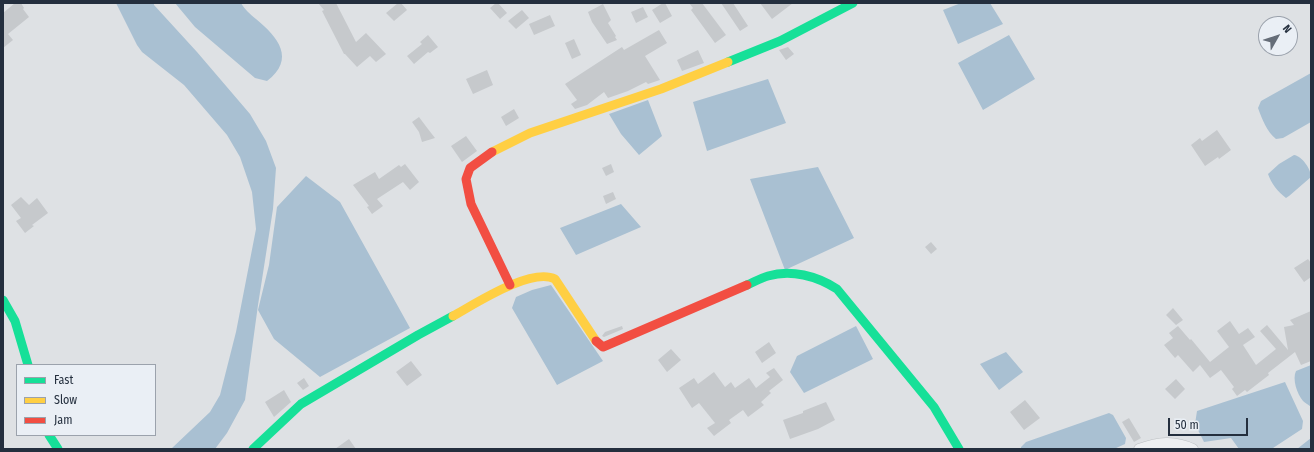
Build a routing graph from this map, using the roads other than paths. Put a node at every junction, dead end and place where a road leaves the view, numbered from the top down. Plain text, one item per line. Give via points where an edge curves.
1 (853, 3) edge
2 (510, 285) junction
3 (3, 300) edge
4 (28, 364) edge
5 (50, 436) edge
6 (58, 449) edge
7 (254, 449) edge
8 (959, 449) edge
9 (1139, 449) edge
10 (1193, 449) edge

1 - 2 street via 780,41 661,89 530,133 493,151 470,168 466,178 471,204
2 - 7 street via 418,335 301,404
2 - 8 street via 523,280 552,276 597,343 603,347 768,276 786,273 826,281 837,289 903,367 934,407
3 - 4 street via 14,321
5 - 6 street
9 - 10 street via 1170,442

